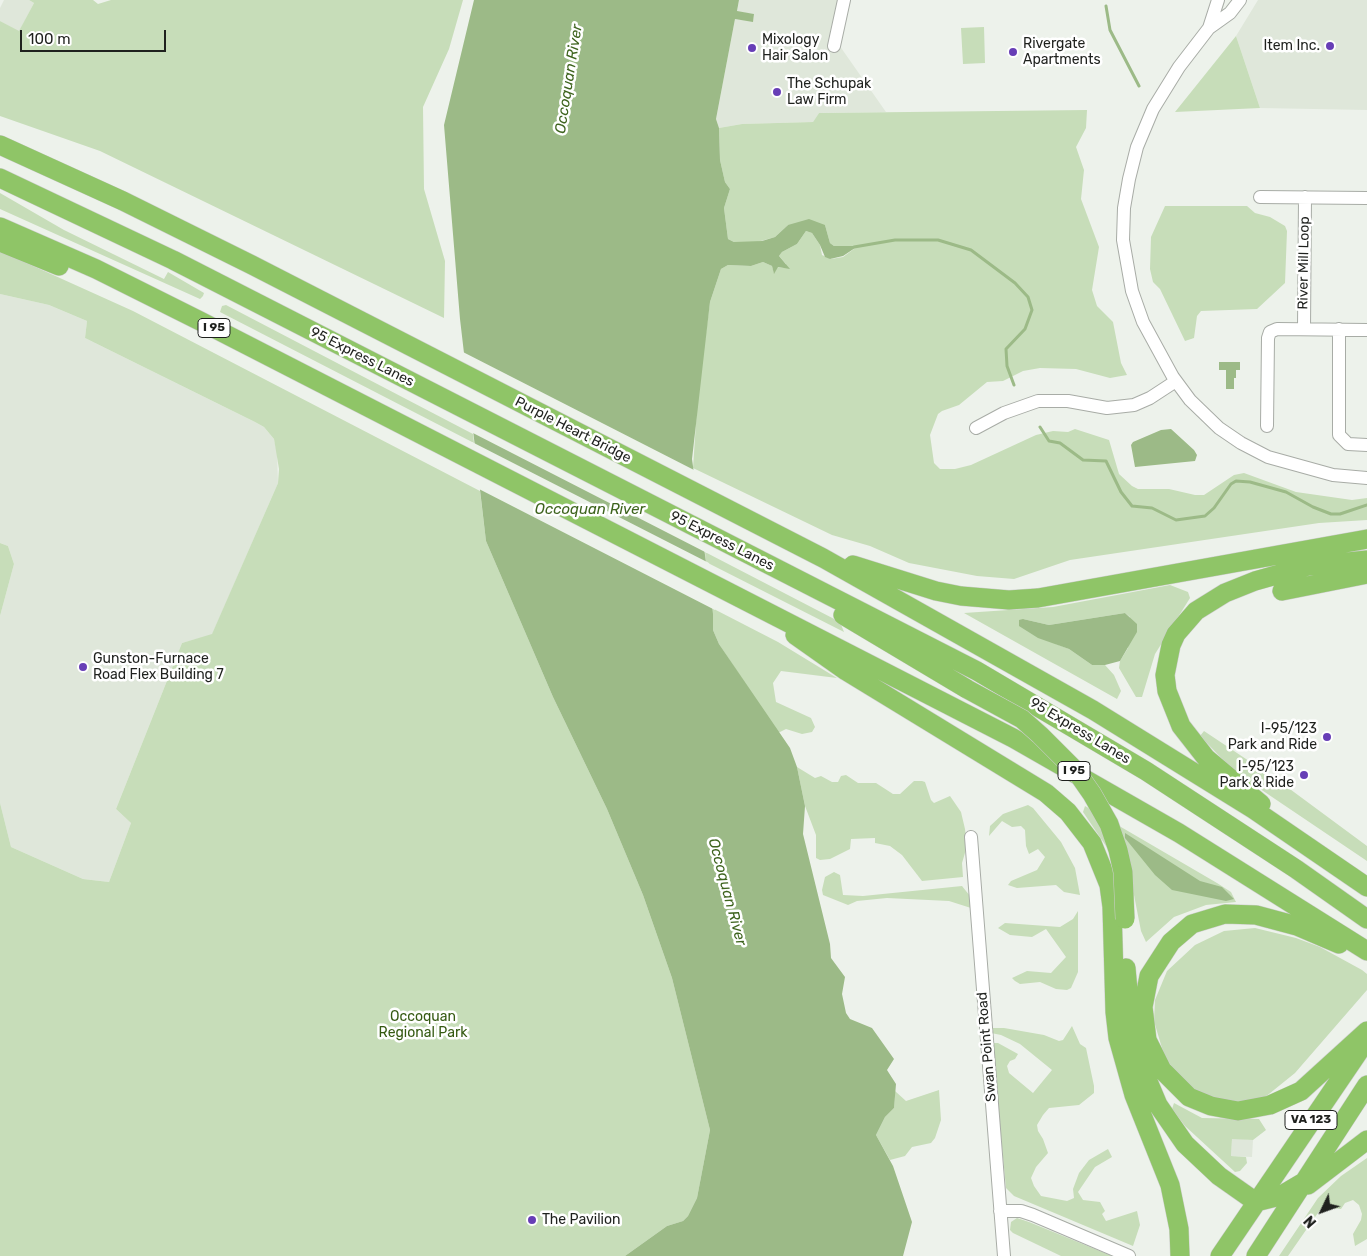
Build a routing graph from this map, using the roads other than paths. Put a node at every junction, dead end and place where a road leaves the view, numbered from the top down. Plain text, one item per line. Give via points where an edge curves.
1 (844, 0) edge
2 (1218, 0) edge
3 (1240, 0) edge
4 (1209, 28) junction
5 (834, 46) dead end
6 (0, 146) edge
7 (0, 178) edge
8 (1260, 197) dead end
9 (1304, 197) junction
10 (1367, 198) edge
11 (0, 226) edge
12 (0, 242) edge
13 (182, 312) junction
14 (1304, 329) junction
15 (1339, 330) junction
16 (1367, 330) edge
17 (1176, 381) junction
18 (1268, 426) dead end
19 (976, 428) dead end
20 (1367, 445) edge
21 (1367, 478) edge
22 (1367, 539) edge
23 (795, 544) junction
24 (756, 559) junction
25 (1367, 560) edge
26 (1367, 574) edge
27 (1282, 591) dead end
28 (770, 613) junction
29 (1292, 836) junction
30 (971, 837) dead end
31 (1367, 887) edge
32 (1367, 919) edge
33 (1367, 951) edge
34 (1367, 961) edge
35 (1367, 1031) edge
36 (1367, 1039) edge
37 (1367, 1085) edge
38 (1367, 1140) edge
39 (1236, 1188) junction
40 (1298, 1190) junction
41 (1256, 1202) junction
42 (1000, 1211) junction
43 (1240, 1225) junction
44 (1004, 1256) edge
45 (1129, 1256) edge
46 (1180, 1256) edge
47 (1220, 1256) edge
48 (1229, 1256) edge
49 (1250, 1256) edge
50 (1256, 1256) edge

1 - 5 street
2 - 4 street
3 - 4 street via 1230,13
4 - 17 street via 1153,109 1133,161 1124,208 1124,240 1132,291 1153,342
6 - 23 highway, Purple Heart Bridge via 123,201
7 - 24 highway, 95 Express Lanes via 173,260
8 - 9 street, River Mill Loop
9 - 10 street, River Mill Loop
9 - 14 street, River Mill Loop
11 - 13 highway, I 95
12 - 13 highway via 95,282
13 - 28 highway, I 95
14 - 15 street
14 - 18 street via 1277,329 1269,334
15 - 16 street
15 - 20 street via 1339,436 1348,444
17 - 19 street via 1134,405 1107,408 1068,401 1038,401
17 - 21 street via 1219,428 1255,451 1315,471
22 - 23 highway via 1038,598 1009,600 936,591
23 - 29 highway via 1085,705
24 - 32 highway, 95 Express Lanes via 1012,690 1222,819
24 - 39 highway, bridge via 894,647 1022,719 1076,771 1109,824 1118,850 1123,872 1130,1013 1137,1053 1148,1083 1158,1105 1185,1144
25 - 29 highway via 1292,570 1225,593 1203,606 1184,624 1176,634 1167,660 1167,691 1173,710 1192,742
26 - 27 highway
28 - 33 highway, I 95 via 1013,738 1117,796
28 - 46 highway via 826,658 1046,793 1068,812 1092,843 1103,866 1111,900 1115,1012 1120,1046 1134,1095 1170,1185 1180,1228
29 - 31 highway
30 - 42 street, Swan Point Road
34 - 35 highway via 1297,926 1256,915 1225,914 1192,924 1171,942 1149,976 1143,1007 1146,1040 1162,1070 1189,1097 1226,1110 1253,1110 1301,1091
36 - 41 highway, VA 123
37 - 40 highway, VA 123
38 - 40 highway
39 - 41 highway
39 - 43 highway
40 - 41 highway
40 - 50 highway, VA 123
41 - 43 highway, VA 123
42 - 44 street, Swan Point Road
42 - 45 street via 1021,1211 1033,1215
43 - 47 highway, VA 123
43 - 48 highway
43 - 49 highway via 1251,1242

